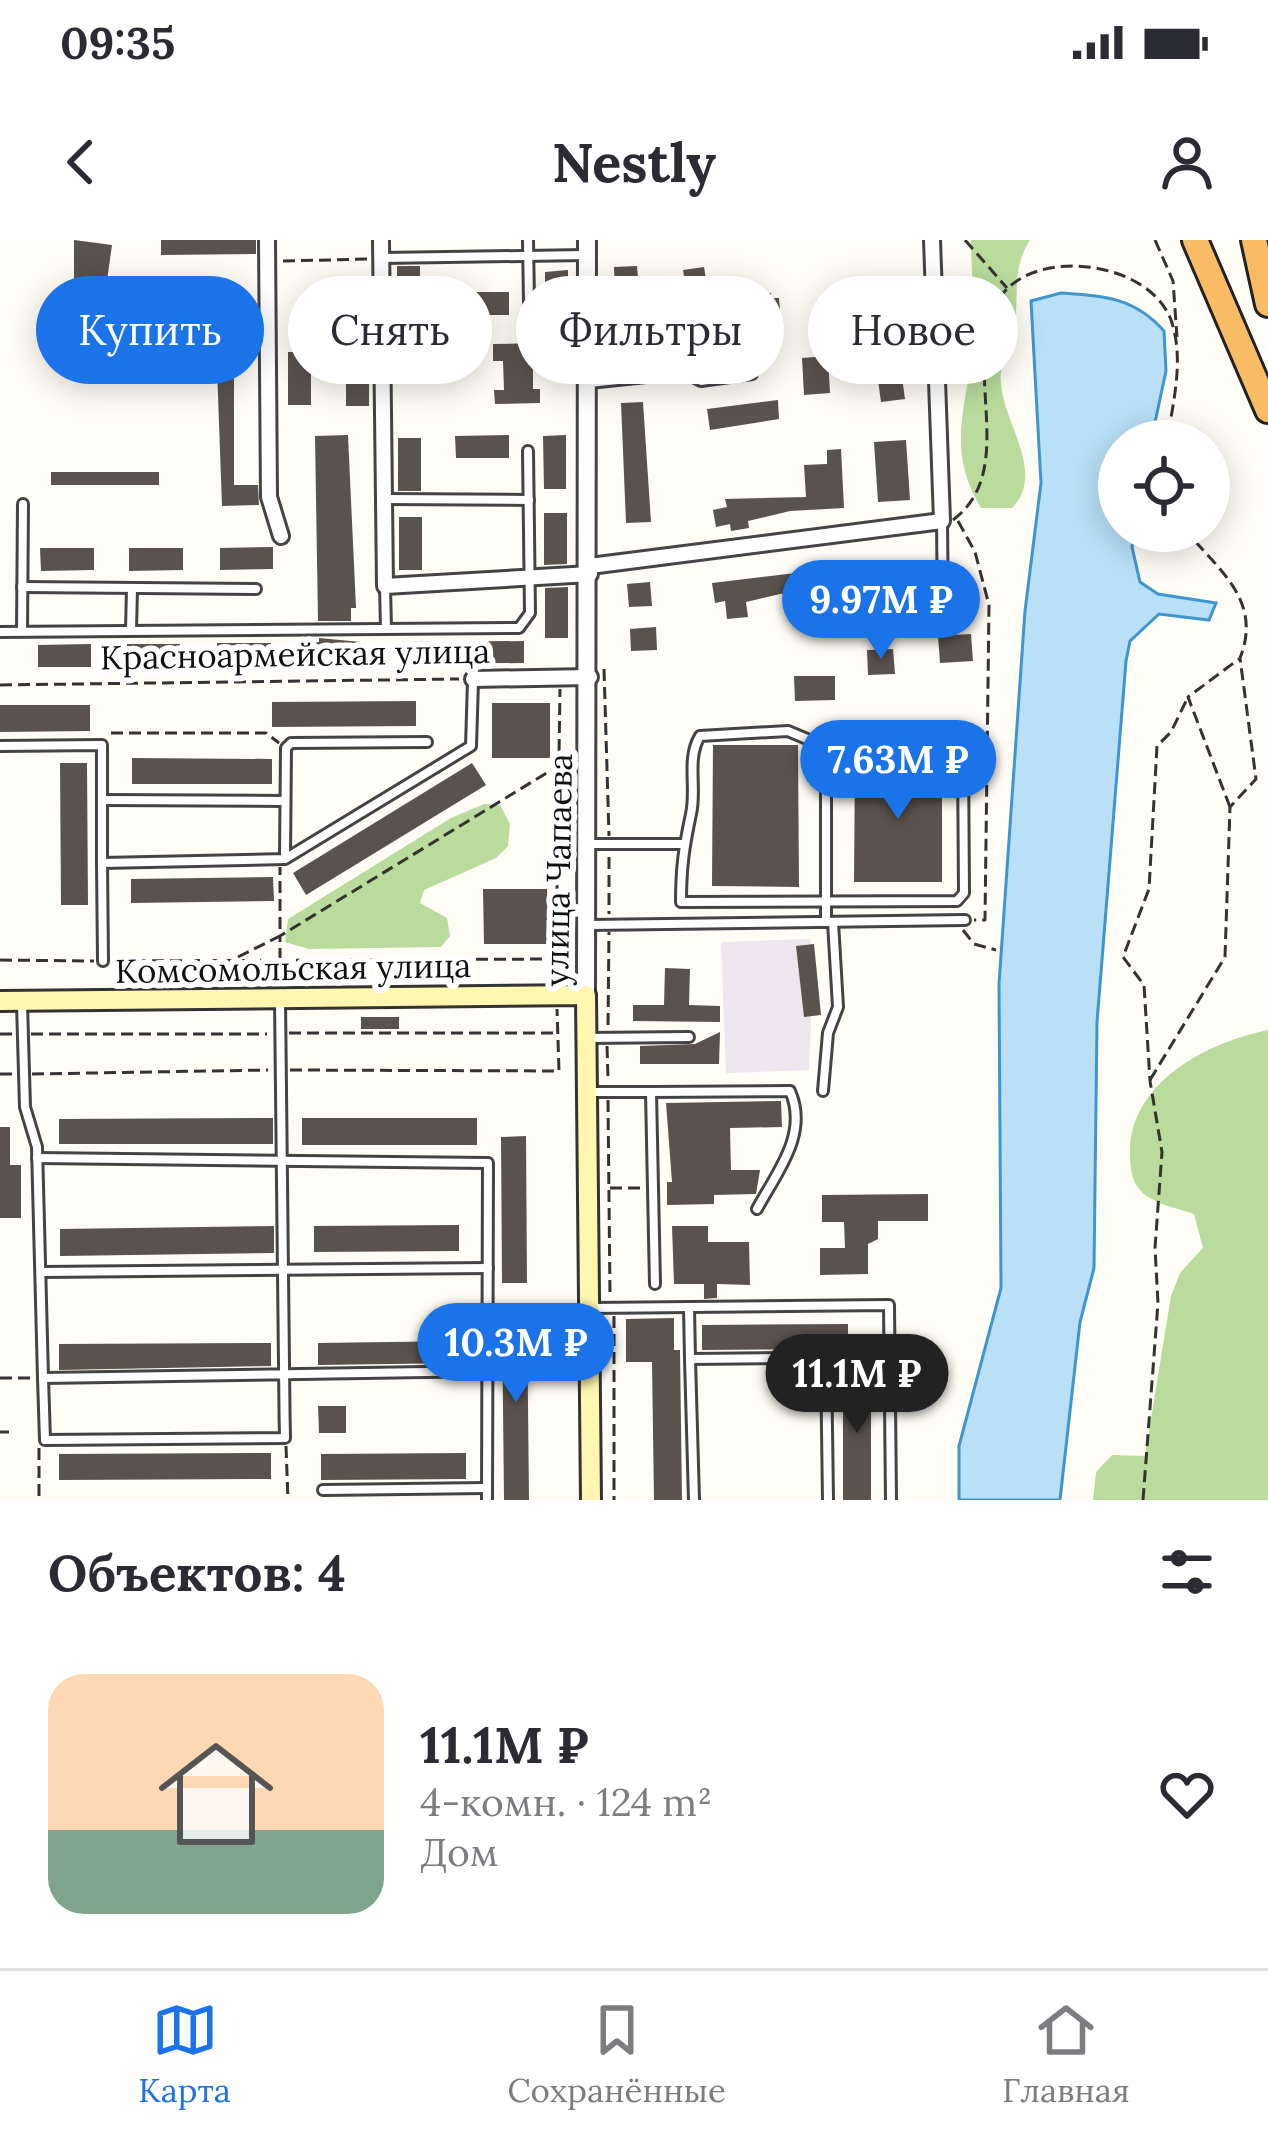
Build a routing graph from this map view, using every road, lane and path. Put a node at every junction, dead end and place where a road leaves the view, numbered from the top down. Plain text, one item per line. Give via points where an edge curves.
1 (267, 240) edge
2 (380, 240) edge
3 (528, 240) edge
4 (932, 240) edge
5 (965, 240) edge
6 (1155, 240) edge
7 (1195, 240) edge
8 (1254, 240) edge
9 (587, 248) edge
10 (528, 257) junction
11 (383, 258) junction
12 (267, 261) junction
13 (528, 276) edge
14 (997, 276) edge
15 (1018, 280) edge
16 (1268, 304) edge
17 (1178, 356) junction
18 (685, 373) joint
19 (589, 384) edge
20 (982, 384) edge
21 (1268, 410) edge
22 (1170, 420) edge
23 (528, 451) dead end
24 (385, 499) junction
25 (529, 500) junction
26 (23, 504) dead end
27 (950, 520) junction
28 (281, 536) dead end
29 (1206, 552) edge
30 (590, 570) junction
31 (531, 578) junction
32 (22, 586) junction
33 (386, 586) junction
34 (133, 588) junction
35 (256, 589) dead end
36 (944, 616) dead end
37 (386, 628) junction
38 (131, 630) junction
39 (0, 632) edge
40 (22, 632) junction
41 (1240, 658) junction
42 (597, 673) junction
43 (560, 677) junction
44 (472, 679) junction
45 (0, 685) edge
46 (1187, 697) junction
47 (111, 733) dead end
48 (427, 742) dead end
49 (0, 746) edge
50 (826, 747) junction
51 (286, 748) junction
52 (560, 765) junction
53 (102, 800) junction
54 (285, 801) junction
55 (1230, 807) junction
56 (588, 844) junction
57 (609, 844) junction
58 (681, 844) junction
59 (282, 859) junction
60 (102, 863) junction
61 (826, 901) junction
62 (962, 920) junction
63 (830, 922) junction
64 (587, 926) junction
65 (609, 926) junction
66 (280, 936) junction
67 (995, 950) dead end
68 (0, 960) edge
69 (233, 960) junction
70 (280, 960) junction
71 (103, 961) junction
72 (586, 995) junction
73 (280, 998) junction
74 (0, 1001) edge
75 (22, 1001) junction
76 (557, 1033) dead end
77 (608, 1037) junction
78 (689, 1037) dead end
79 (587, 1038) junction
80 (281, 1070) junction
81 (0, 1074) edge
82 (24, 1074) junction
83 (1150, 1081) junction
84 (823, 1091) dead end
85 (598, 1092) junction
86 (651, 1092) junction
87 (281, 1157) junction
88 (37, 1158) junction
89 (608, 1188) junction
90 (652, 1188) junction
91 (758, 1209) dead end
92 (283, 1267) junction
93 (488, 1268) junction
94 (42, 1272) junction
95 (655, 1284) dead end
96 (689, 1307) junction
97 (590, 1308) junction
98 (614, 1308) junction
99 (890, 1357) junction
100 (826, 1358) junction
101 (690, 1359) junction
102 (489, 1371) junction
103 (284, 1375) junction
104 (0, 1378) edge
105 (43, 1378) junction
106 (0, 1432) edge
107 (9, 1432) dead end
108 (286, 1438) junction
109 (45, 1440) junction
110 (487, 1488) junction
111 (323, 1490) dead end
112 (39, 1500) edge
113 (288, 1500) edge
114 (487, 1500) edge
115 (591, 1500) edge
116 (614, 1500) edge
117 (694, 1500) edge
118 (828, 1500) edge
119 (891, 1500) edge
120 (1143, 1500) edge

1 - 12 street
2 - 11 street
3 - 10 lane
4 - 27 street
5 - 14 path
6 - 17 path via 1173,281
7 - 21 highway
8 - 16 highway
9 - 10 lane
10 - 11 lane
10 - 13 lane
11 - 12 path
11 - 24 street
12 - 28 street via 269,496
15 - 17 path via 1065,267 1133,279 1172,319
17 - 22 path
18 - 18 lane via 701,381 752,374 757,356 748,350 698,357
19 - 30 street, улица Чапаева
20 - 27 path via 988,466
23 - 25 lane
24 - 25 lane
24 - 33 street
25 - 31 lane
26 - 32 lane
27 - 30 street
27 - 36 lane
27 - 62 path via 975,552 988,604 985,920
29 - 41 path via 1240,588
30 - 31 street
30 - 42 street, улица Чапаева
31 - 33 street
31 - 37 lane via 530,613 519,628
32 - 34 lane
32 - 40 lane
33 - 37 lane
34 - 35 lane
34 - 38 lane
37 - 38 lane
38 - 40 lane
39 - 40 lane
41 - 46 path
41 - 55 path via 1256,779
42 - 43 street, Красноармейская улица
42 - 56 street, улица Чапаева
42 - 57 path
43 - 44 street, Красноармейская улица
43 - 52 path
44 - 45 path, Красноармейская улица
44 - 59 lane via 471,746
46 - 55 path
46 - 83 path via 1157,746 1149,890 1123,957 1144,985
47 - 51 path via 266,733
48 - 51 lane
49 - 53 lane via 102,745
50 - 58 lane via 788,731 700,736
50 - 61 lane
50 - 61 lane via 953,747 963,755 964,893 957,901
51 - 54 lane
52 - 66 path
52 - 70 path via 556,959
53 - 54 lane
53 - 60 lane
54 - 59 lane
55 - 83 path via 1225,957
56 - 57 lane
56 - 64 street, улица Чапаева
57 - 58 lane
57 - 65 path
58 - 61 lane via 681,902
59 - 60 lane
59 - 66 path
60 - 71 lane
61 - 63 lane
62 - 63 lane
62 - 67 path via 974,944
63 - 65 lane
63 - 84 lane via 838,1007
64 - 65 lane
64 - 72 street, улица Чапаева
65 - 77 path
66 - 69 path
66 - 70 path
68 - 71 path
69 - 70 path
69 - 71 path
72 - 73 main road, Комсомольская улица
72 - 79 main road, улица Чапаева
73 - 75 main road, Комсомольская улица
73 - 80 lane
74 - 75 main road, Комсомольская улица
75 - 82 lane
76 - 80 path via 559,1071
77 - 78 lane
77 - 79 lane
77 - 85 path
79 - 85 main road, улица Чапаева
80 - 82 path
80 - 87 lane
81 - 82 path
82 - 88 lane
83 - 120 path via 1162,1152
85 - 86 lane
85 - 89 path
85 - 97 main road, улица Чапаева
86 - 90 lane
86 - 91 lane via 790,1091 798,1131
87 - 88 lane
87 - 92 lane
87 - 93 lane via 488,1163
88 - 94 lane
89 - 90 path
89 - 98 path
90 - 95 lane
92 - 93 lane
92 - 94 lane
92 - 103 lane
93 - 102 lane
94 - 105 lane
96 - 98 lane
96 - 99 lane via 890,1305
96 - 101 lane
97 - 98 lane
97 - 115 main road, улица Чапаева
98 - 116 path
99 - 100 lane
99 - 119 lane
100 - 101 lane
100 - 118 lane
101 - 117 lane
102 - 103 lane
102 - 110 lane
103 - 105 lane
103 - 108 lane
104 - 105 path
105 - 109 lane
106 - 107 path
108 - 109 lane
108 - 113 path
109 - 112 path
110 - 111 lane
110 - 114 lane

